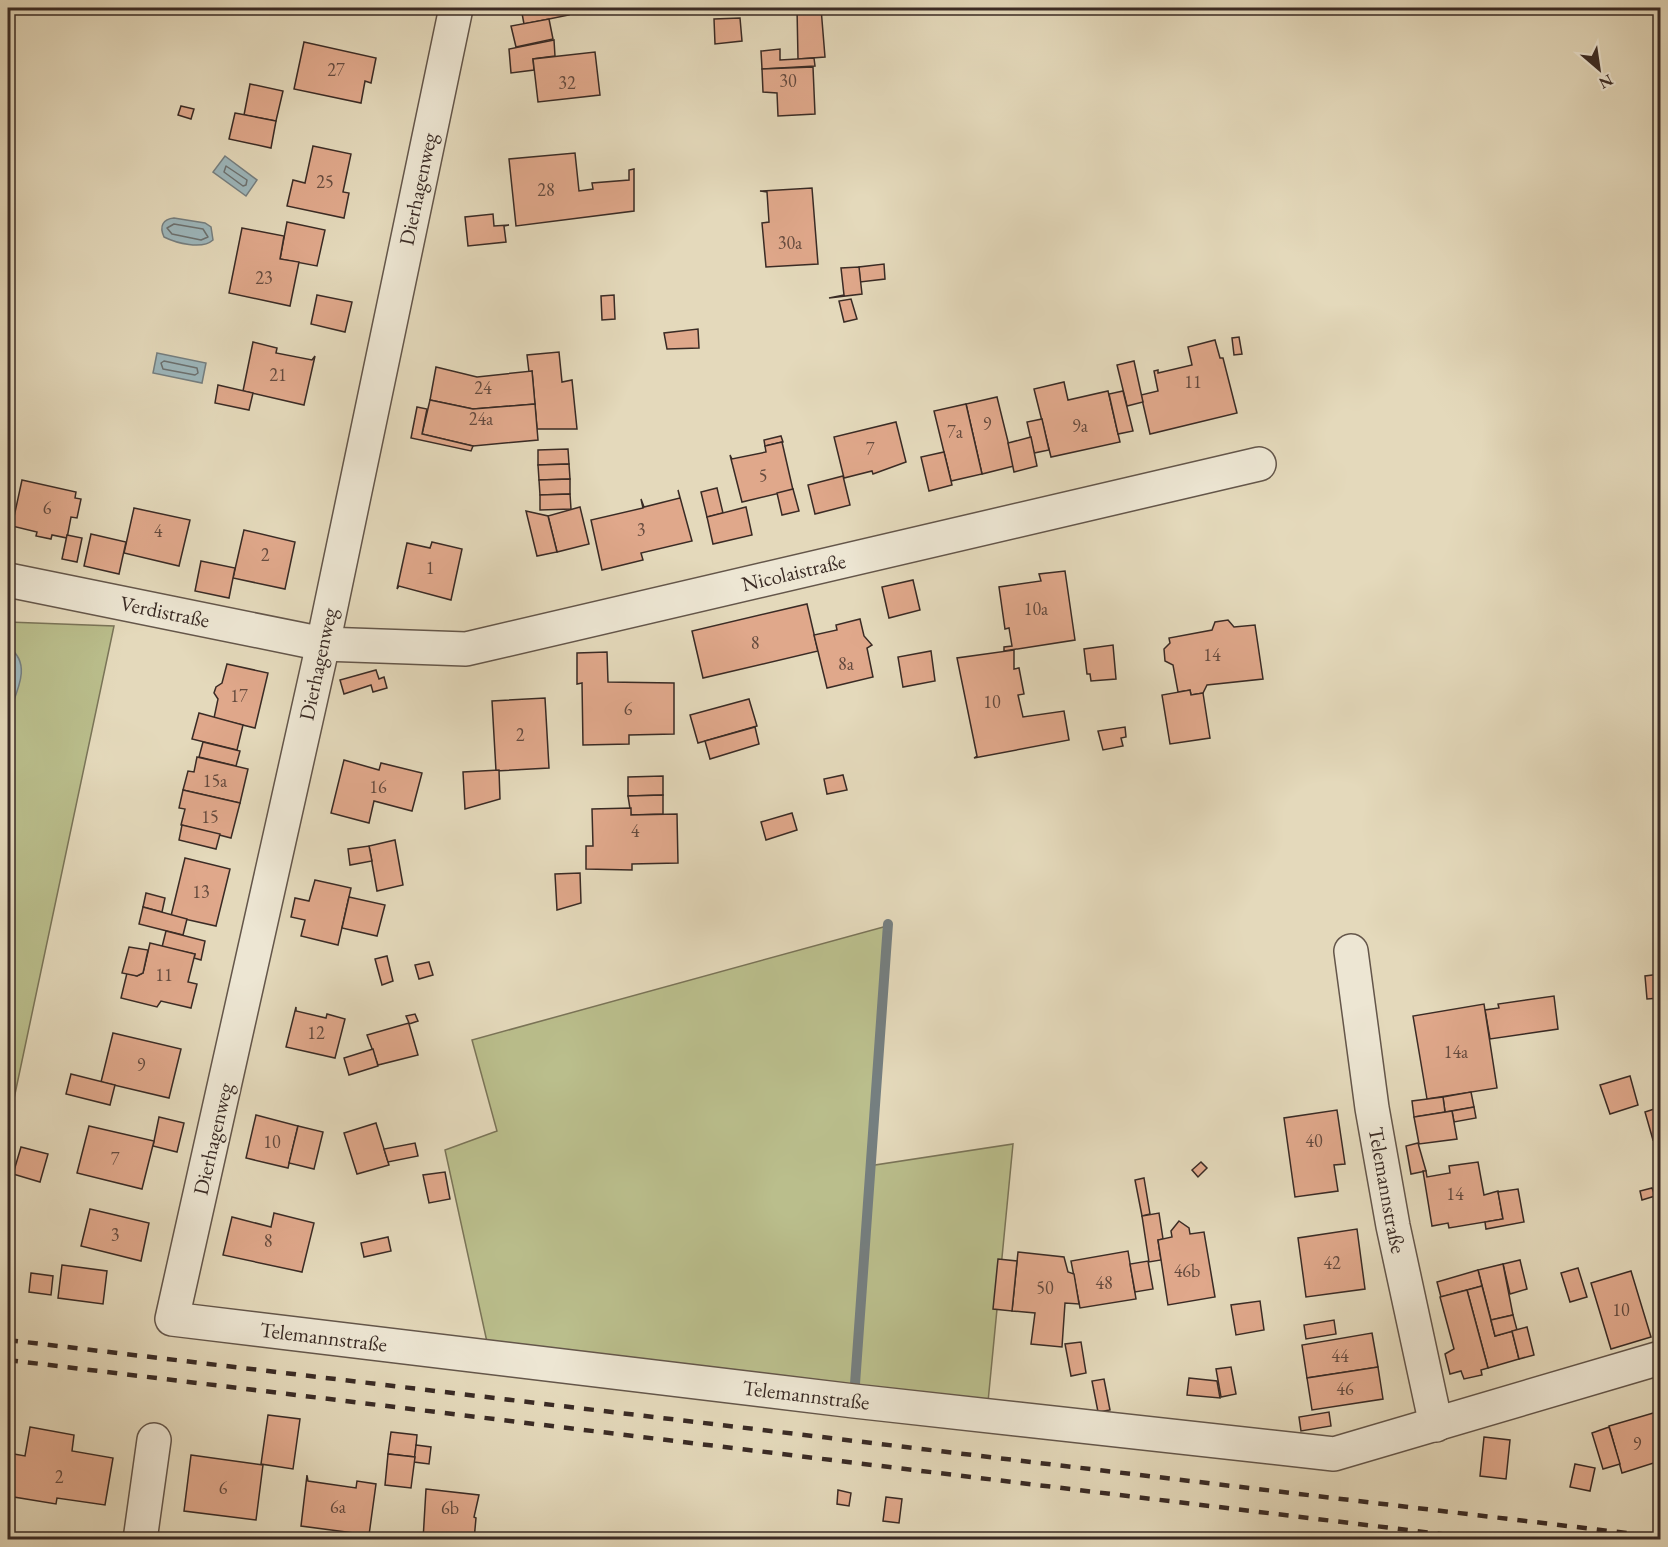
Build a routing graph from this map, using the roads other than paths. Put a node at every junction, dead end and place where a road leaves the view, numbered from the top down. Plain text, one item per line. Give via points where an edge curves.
1 (456, 8) edge
2 (1259, 464) dead end
3 (8, 580) edge
4 (323, 644) junction
5 (1351, 951) dead end
6 (172, 1319) joint
7 (1660, 1358) edge
8 (1436, 1425) junction
9 (154, 1440) dead end
10 (140, 1539) edge

1 - 4 street, Dierhagenweg
2 - 4 street, Nicolaistraße via 466,649
3 - 4 street, Verdistraße
4 - 6 street, Dierhagenweg
5 - 8 street, Telemannstraße via 1378,1144
6 - 8 street, Telemannstraße via 1334,1454
7 - 8 street, Telemannstraße
9 - 10 street

